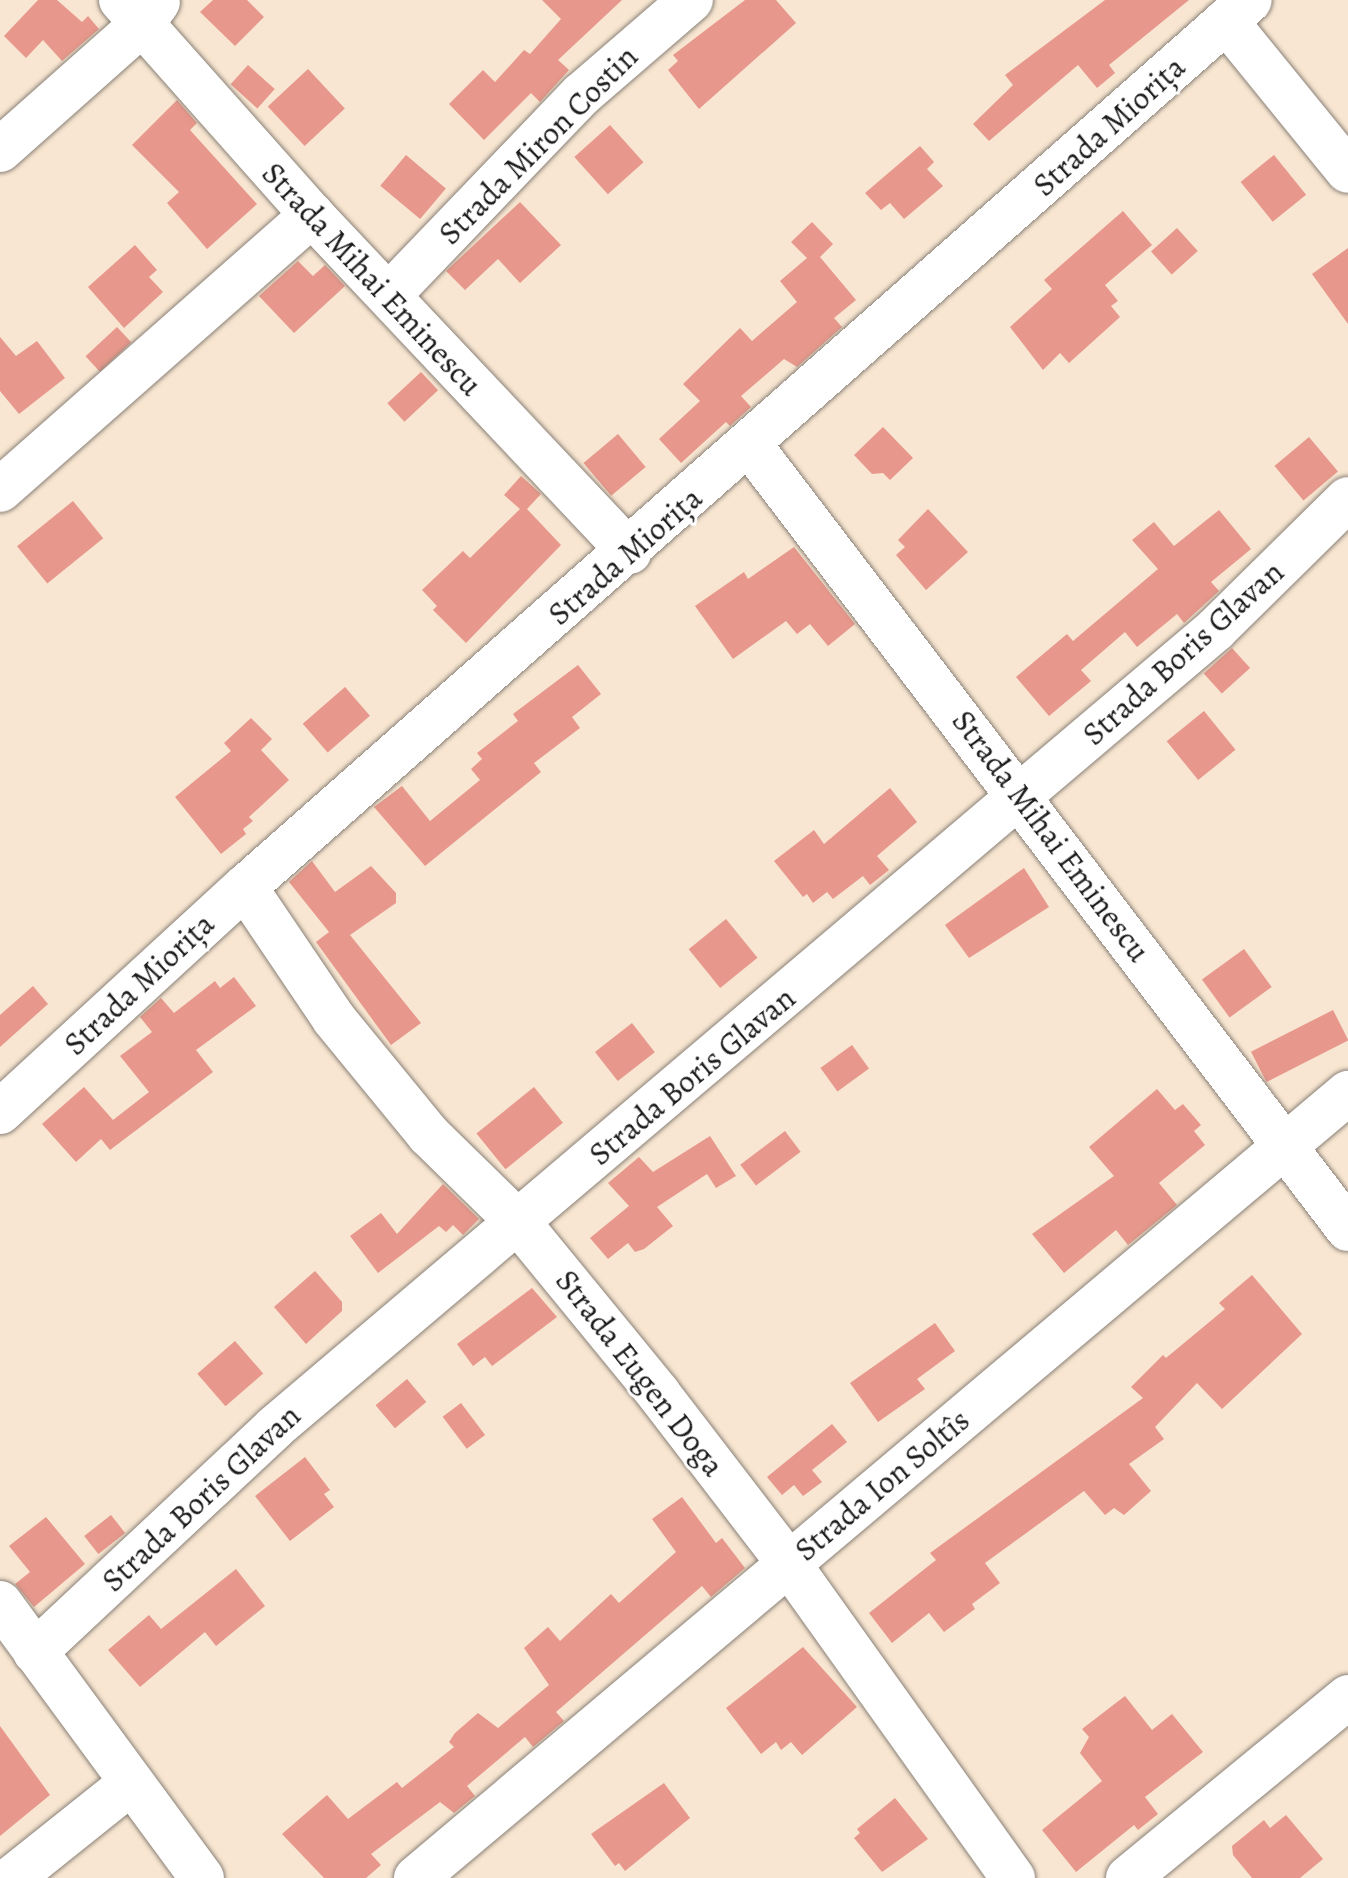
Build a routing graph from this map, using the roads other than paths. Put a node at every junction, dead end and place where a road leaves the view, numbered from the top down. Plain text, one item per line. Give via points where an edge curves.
1 (691, 0) edge
2 (141, 8) edge
3 (1238, 11) edge
4 (0, 150) edge
5 (1348, 171) edge
6 (312, 215) junction
7 (390, 294) junction
8 (750, 445) junction
9 (0, 490) edge
10 (1348, 499) edge
11 (630, 552) junction
12 (1022, 796) junction
13 (245, 887) junction
14 (1348, 1093) edge
15 (0, 1112) edge
16 (1286, 1147) junction
17 (519, 1223) junction
18 (1348, 1229) edge
19 (789, 1564) junction
20 (0, 1603) edge
21 (35, 1652) junction
22 (1348, 1697) edge
23 (131, 1783) junction
24 (12, 1878) edge
25 (202, 1878) edge
26 (416, 1878) edge
27 (1013, 1878) edge
28 (1128, 1878) edge

1 - 7 street, Strada Miron Costin via 582,94
2 - 4 street
2 - 6 street, Strada Mihai Eminescu
3 - 5 street
3 - 8 street, Strada Miorița
6 - 7 street, Strada Mihai Eminescu
6 - 9 street
7 - 11 street, Strada Mihai Eminescu via 503,422
8 - 11 street, Strada Miorița
8 - 12 street, Strada Mihai Eminescu
10 - 12 street, Strada Boris Glavan via 1216,629
11 - 13 street, Strada Miorița
12 - 16 street, Strada Mihai Eminescu
12 - 17 street, Strada Boris Glavan
13 - 15 street, Strada Miorița
13 - 17 street, Strada Eugen Doga via 334,1019 429,1135
14 - 16 street, Strada Ion Soltîs
16 - 18 street, Strada Mihai Eminescu
16 - 19 street, Strada Ion Soltîs
17 - 19 street, Strada Eugen Doga
17 - 21 street, Strada Boris Glavan via 274,1428
19 - 26 street, Strada Ion Soltîs
19 - 27 street, Strada Eugen Doga
20 - 21 street
21 - 23 street
22 - 28 street
23 - 24 street
23 - 25 street

